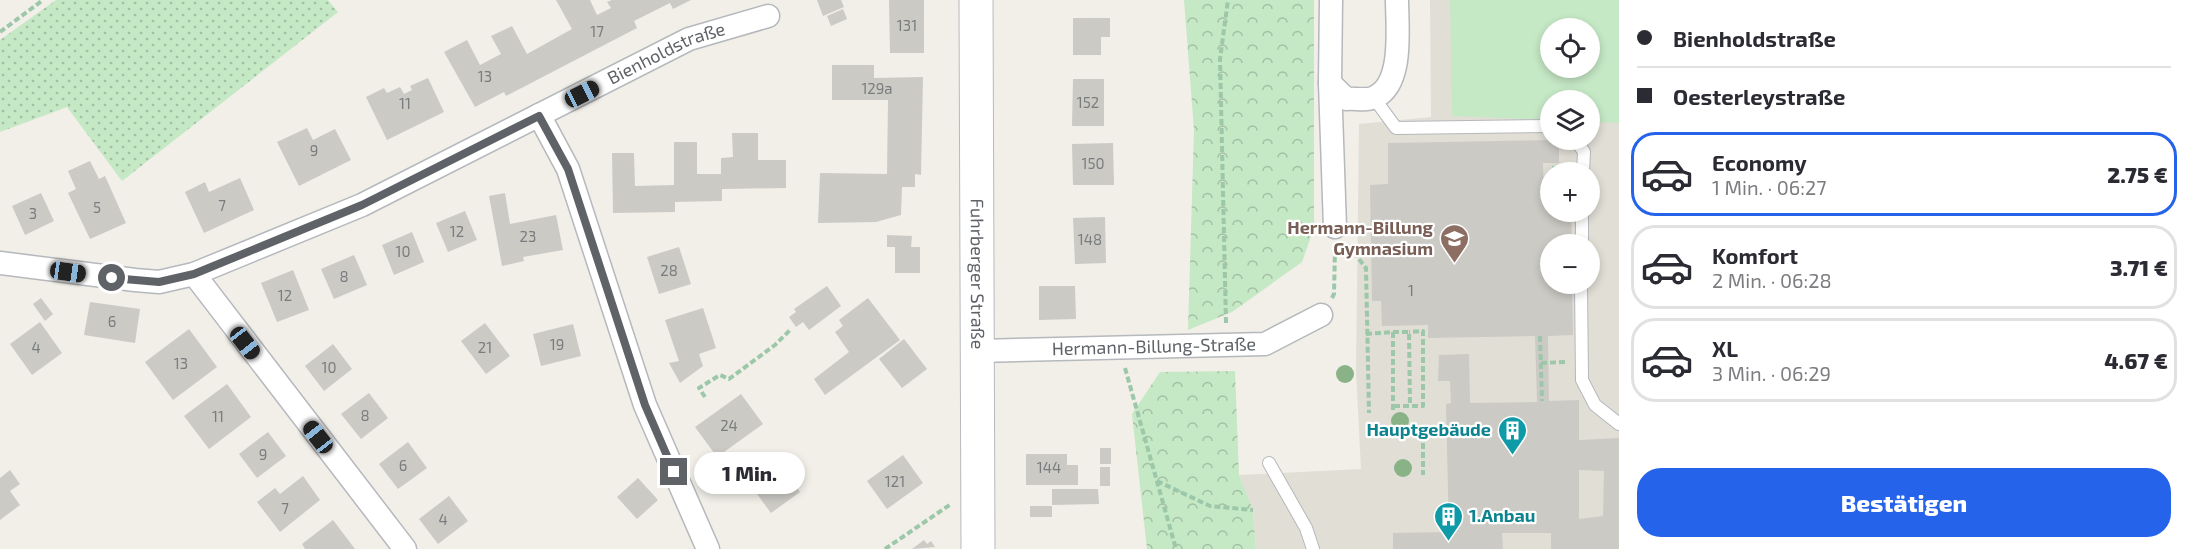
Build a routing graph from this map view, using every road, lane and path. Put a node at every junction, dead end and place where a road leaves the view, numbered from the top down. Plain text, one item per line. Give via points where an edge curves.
1 (43, 0) edge
2 (975, 0) edge
3 (1228, 0) edge
4 (1332, 0) edge
5 (1397, 0) edge
6 (768, 16) dead end
7 (0, 32) edge
8 (1330, 83) junction
9 (1374, 98) junction
10 (539, 116) junction
11 (1540, 126) edge
12 (1335, 227) junction
13 (0, 263) edge
14 (194, 274) junction
15 (1581, 294) edge
16 (1321, 315) joint
17 (790, 330) dead end
18 (1393, 332) junction
19 (1409, 332) junction
20 (1366, 334) junction
21 (1540, 336) dead end
22 (1226, 345) junction
23 (1123, 347) junction
24 (978, 351) junction
25 (1581, 361) junction
26 (1541, 363) junction
27 (705, 397) dead end
28 (1542, 401) dead end
29 (1394, 406) junction
30 (1410, 406) junction
31 (1393, 412) dead end
32 (1369, 413) dead end
33 (1619, 424) edge
34 (1423, 443) dead end
35 (1269, 463) dead end
36 (1423, 475) dead end
37 (1157, 481) junction
38 (978, 499) junction
39 (1253, 510) dead end
40 (405, 549) edge
41 (708, 549) edge
42 (885, 549) edge
43 (978, 549) edge
44 (1176, 549) edge
45 (1313, 549) edge

1 - 7 path
2 - 24 main road, Fuhrberger Straße
3 - 22 path via 1220,59
4 - 8 street
5 - 9 street via 1398,47 1392,82
6 - 10 street, Bienholdstraße via 689,39
8 - 9 street via 1346,99
8 - 12 street
9 - 11 lane via 1396,128
10 - 14 street, Bienholdstraße via 362,205
10 - 41 street via 568,169 645,405
12 - 16 path via 1334,294
12 - 20 path via 1365,268
13 - 14 street, Bienholdstraße via 159,282
14 - 40 street
15 - 25 lane
16 - 22 street, Hermann-Billung-Straße via 1265,344
17 - 27 path via 729,379 720,375 699,388
18 - 19 path
18 - 20 path
18 - 29 path
19 - 30 path
19 - 30 path via 1423,331 1423,409
20 - 32 path
21 - 26 path
22 - 23 street, Hermann-Billung-Straße
23 - 24 street, Hermann-Billung-Straße
23 - 37 path via 1126,375
24 - 38 main road, Fuhrberger Straße
25 - 26 path
25 - 33 lane via 1582,380 1595,405
26 - 28 path
29 - 30 path
29 - 31 path
34 - 36 path
35 - 45 lane via 1306,528
37 - 39 path via 1210,506
37 - 44 path
38 - 42 path via 953,502
38 - 43 main road, Fuhrberger Straße

